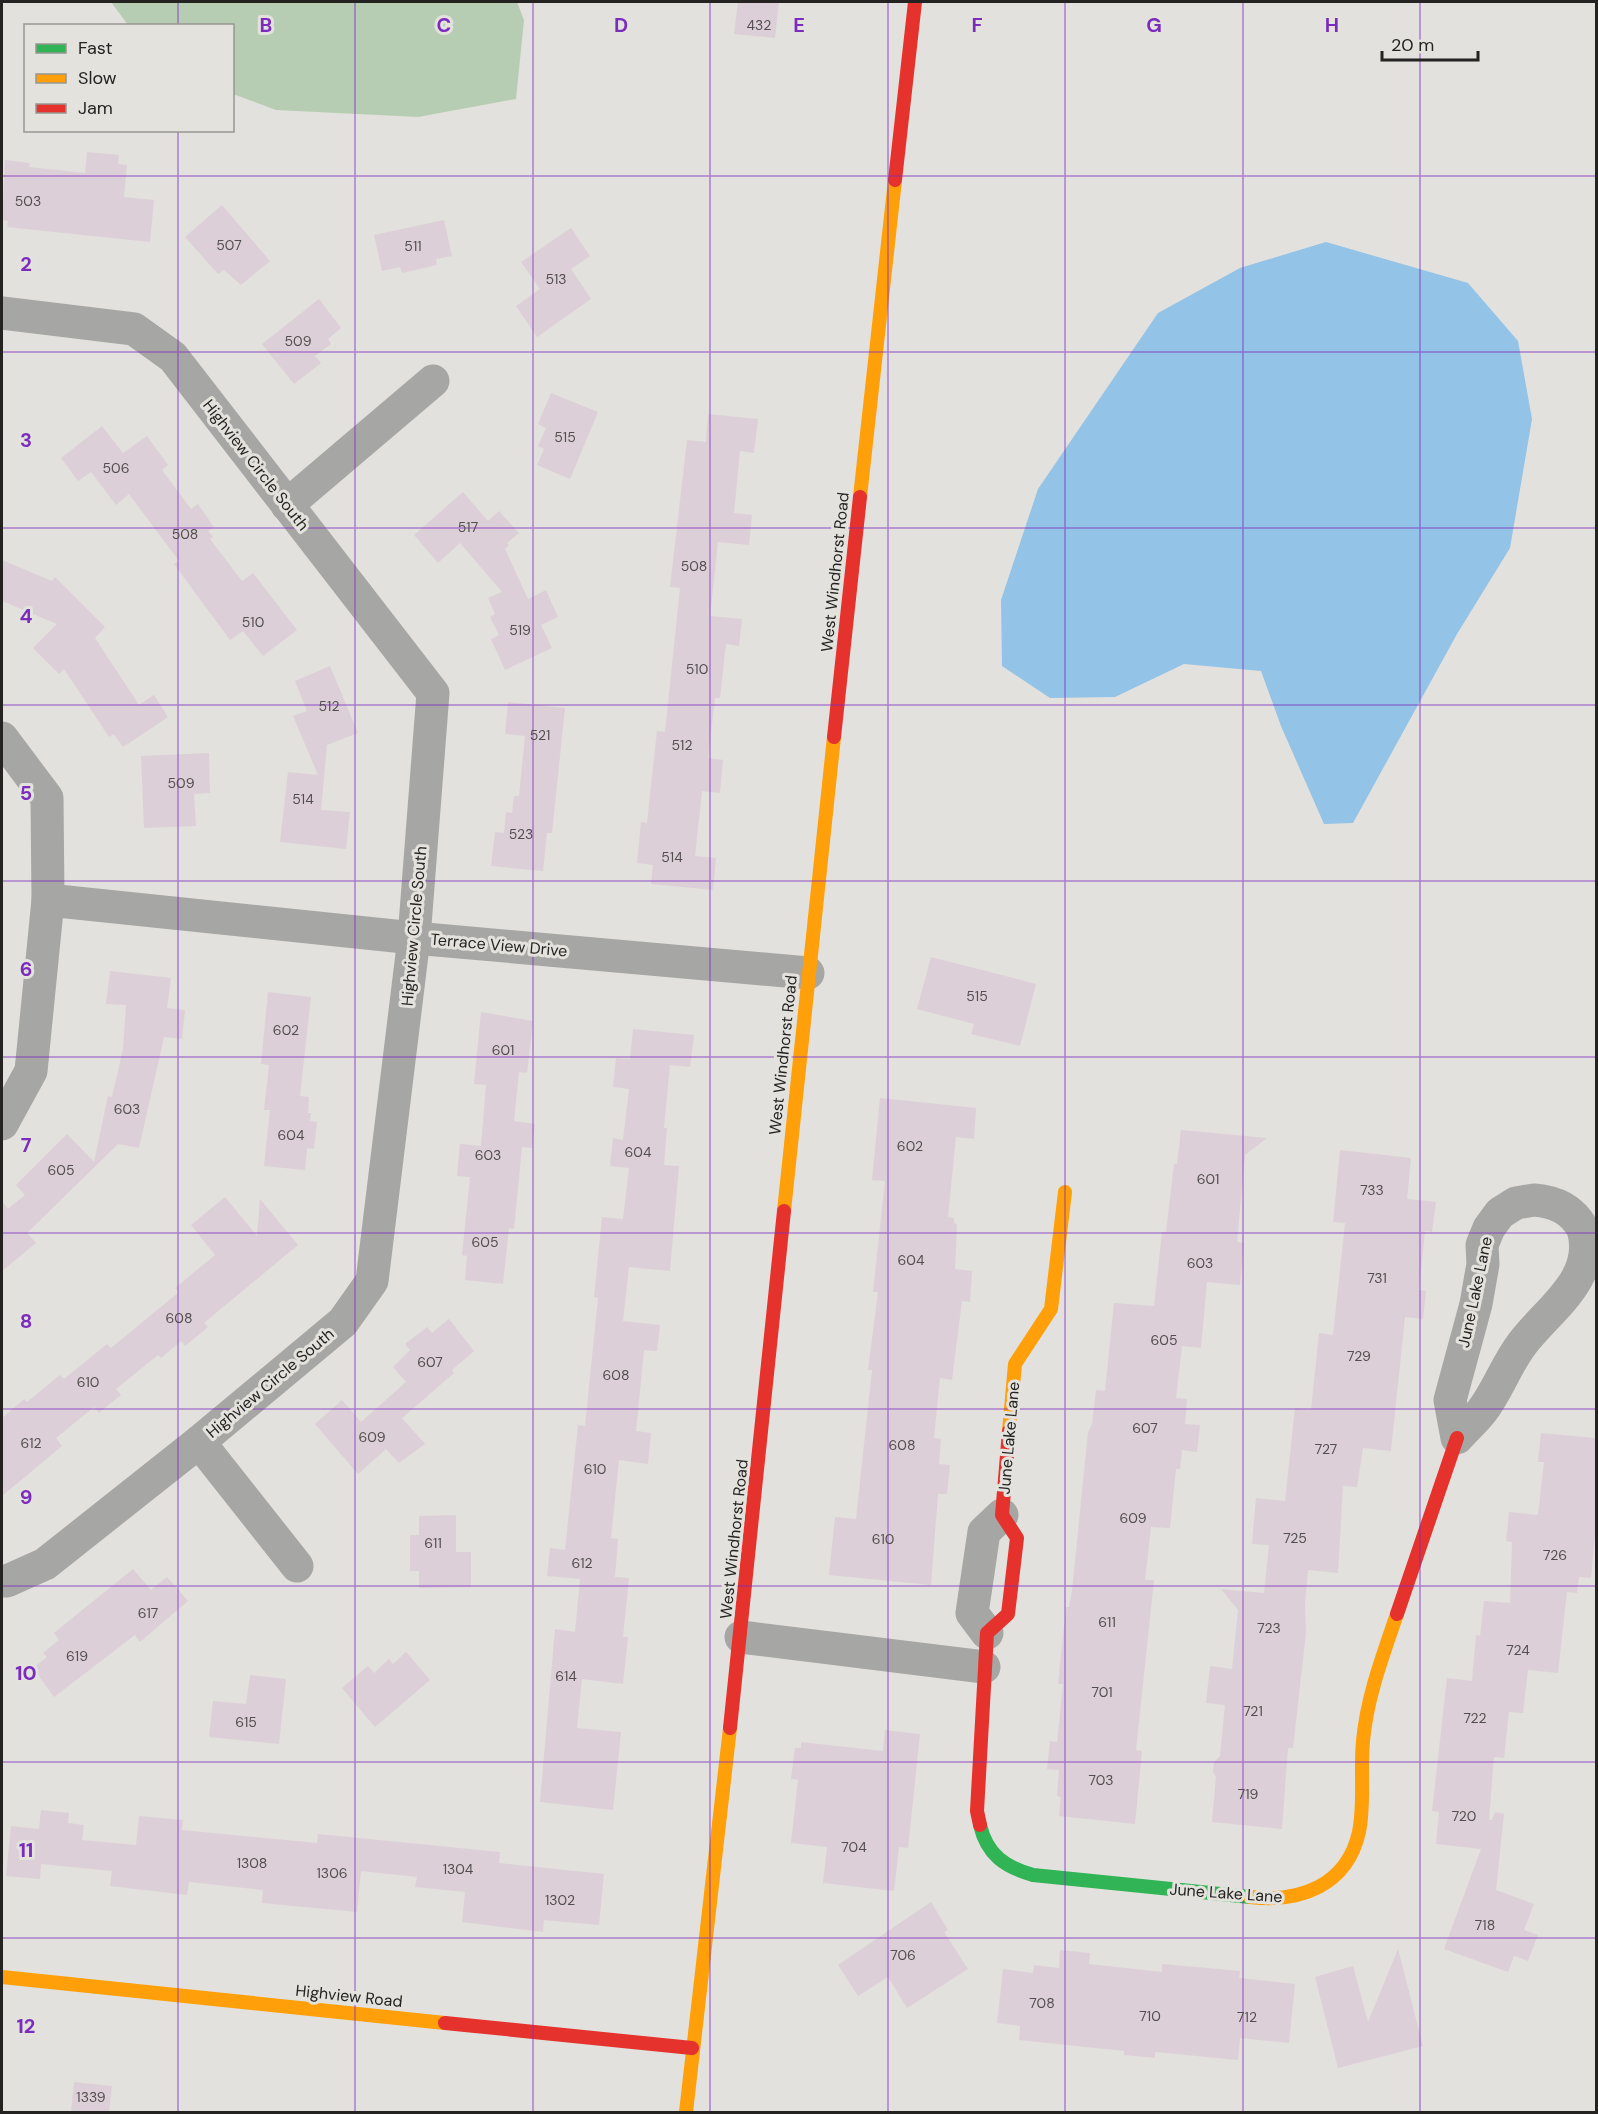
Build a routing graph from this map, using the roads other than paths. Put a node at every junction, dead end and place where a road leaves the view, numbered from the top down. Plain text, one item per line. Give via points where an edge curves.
1 (915, 2) edge
2 (2, 313) edge
3 (433, 381) dead end
4 (287, 505) junction
5 (2, 738) edge
6 (48, 900) junction
7 (414, 938) junction
8 (808, 973) junction
9 (2, 1124) edge
10 (1065, 1192) dead end
11 (1457, 1438) junction
12 (199, 1442) junction
13 (1002, 1515) joint
14 (297, 1566) dead end
15 (2, 1581) edge
16 (987, 1634) joint
17 (741, 1637) junction
18 (984, 1667) junction
19 (2, 1977) edge
20 (692, 2048) junction
21 (686, 2112) edge

1 - 8 street, West Windhorst Road
2 - 4 street, Highview Circle South via 134,329 172,357
3 - 4 street
4 - 7 street, Highview Circle South via 433,693
5 - 6 street via 47,798
6 - 7 street, Terrace View Drive
6 - 9 street via 31,1071
7 - 8 street, Terrace View Drive
7 - 12 street, Highview Circle South via 372,1281 343,1322
8 - 17 street, West Windhorst Road
10 - 13 street, June Lake Lane via 1051,1309 1015,1364
11 - 11 street, June Lake Lane via 1482,1411 1521,1344 1580,1284 1587,1269 1590,1252 1586,1236 1572,1215 1551,1202 1516,1203 1500,1213 1482,1245 1476,1304 1450,1400
11 - 18 street, June Lake Lane via 1375,1677 1364,1740 1359,1832 1347,1862 1325,1883 1302,1896 1263,1899 1033,1875 1011,1869 993,1856 983,1837 977,1811
12 - 14 street
12 - 15 street, Highview Circle South via 45,1564
13 - 16 street, June Lake Lane via 984,1532 972,1613
16 - 18 street, June Lake Lane
17 - 18 street
17 - 20 street, West Windhorst Road
19 - 20 street, Highview Road
20 - 21 street, West Windhorst Road

